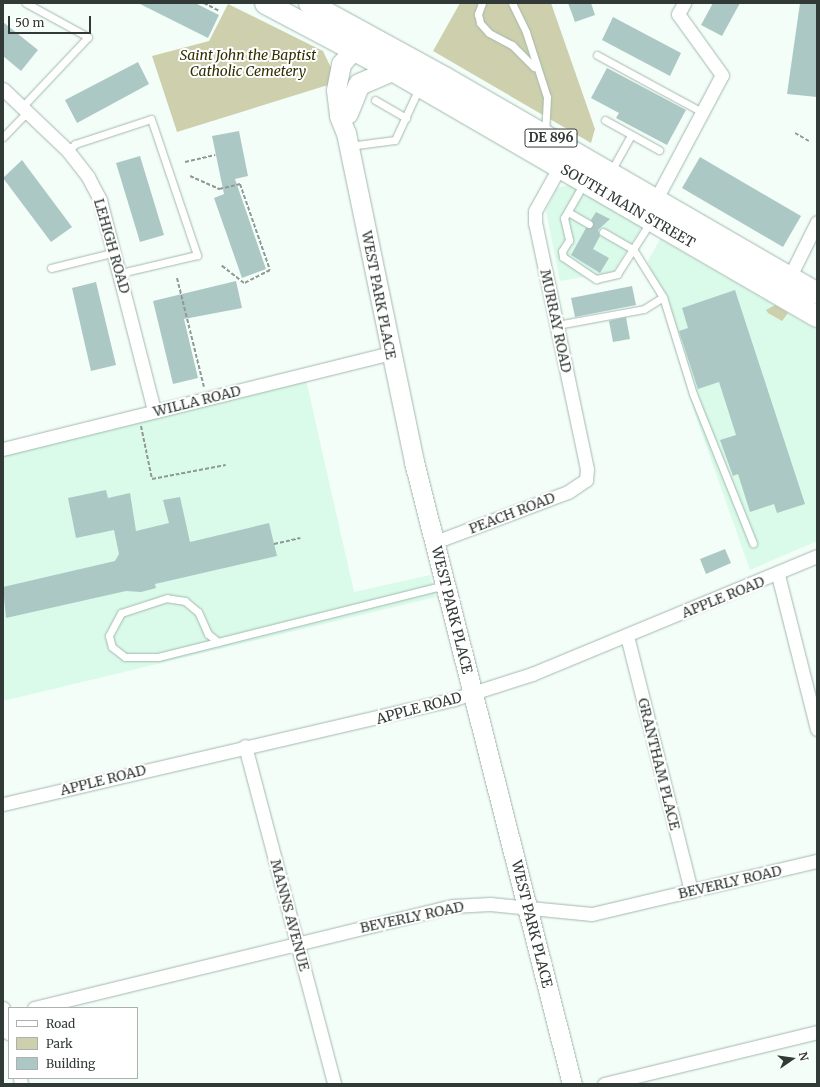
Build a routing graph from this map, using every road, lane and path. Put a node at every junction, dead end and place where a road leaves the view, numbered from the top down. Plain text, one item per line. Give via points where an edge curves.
1 (26, 3) edge
2 (204, 3) edge
3 (265, 3) edge
4 (309, 3) edge
5 (482, 3) edge
6 (512, 3) edge
7 (684, 3) edge
8 (220, 11) dead end
9 (364, 31) junction
10 (354, 49) junction
11 (597, 55) dead end
12 (535, 69) junction
13 (392, 70) junction
14 (420, 86) junction
15 (3, 89) edge
16 (375, 100) dead end
17 (24, 109) junction
18 (702, 112) junction
19 (406, 118) junction
20 (605, 120) dead end
21 (348, 131) junction
22 (795, 133) dead end
23 (544, 135) junction
24 (631, 135) junction
25 (3, 137) edge
26 (809, 141) dead end
27 (659, 150) dead end
28 (68, 151) junction
29 (215, 155) dead end
30 (185, 162) dead end
31 (560, 166) junction
32 (610, 173) junction
33 (190, 176) dead end
34 (585, 181) junction
35 (656, 199) junction
36 (627, 205) junction
37 (568, 212) junction
38 (678, 212) junction
39 (652, 220) junction
40 (817, 222) edge
41 (589, 224) dead end
42 (603, 232) dead end
43 (633, 249) junction
44 (115, 252) junction
45 (220, 266) dead end
46 (51, 268) dead end
47 (120, 273) junction
48 (177, 278) dead end
49 (785, 286) junction
50 (817, 292) edge
51 (663, 297) junction
52 (817, 316) edge
53 (557, 325) junction
54 (391, 352) junction
55 (204, 388) dead end
56 (154, 411) junction
57 (141, 425) dead end
58 (3, 449) edge
59 (226, 465) dead end
60 (586, 480) joint
61 (300, 538) dead end
62 (435, 542) junction
63 (754, 543) dead end
64 (274, 544) dead end
65 (817, 556) edge
66 (778, 575) junction
67 (446, 585) junction
68 (627, 636) junction
69 (218, 642) junction
70 (473, 692) junction
71 (817, 729) edge
72 (245, 746) junction
73 (3, 804) edge
74 (817, 861) edge
75 (691, 891) junction
76 (528, 908) junction
77 (298, 943) junction
78 (38, 1007) edge
79 (5, 1013) edge
80 (8, 1028) edge
81 (817, 1032) edge
82 (334, 1084) edge
83 (572, 1084) edge
84 (604, 1084) edge

1 - 17 lane via 88,37
2 - 8 path
3 - 10 main road, DE 896
4 - 9 main road, DE 896
5 - 12 lane via 478,14 480,23 489,33 512,45
6 - 12 lane via 526,32
7 - 18 street via 678,14 722,75
9 - 10 street, WEST PARK PLACE
9 - 23 main road, SOUTH MAIN STREET / DE 896
10 - 13 main road, SOUTH MAIN STREET / DE 896
10 - 21 street, WEST PARK PLACE via 346,90
11 - 18 lane
12 - 23 lane via 546,97
13 - 14 main road, SOUTH MAIN STREET / DE 896
13 - 21 main road via 359,84
14 - 19 lane
14 - 31 main road, SOUTH MAIN STREET / DE 896
15 - 17 street, LEHIGH ROAD
16 - 19 lane
17 - 25 lane
17 - 28 street, LEHIGH ROAD
18 - 35 street
19 - 21 lane via 395,140
20 - 24 lane
21 - 54 street, WEST PARK PLACE
22 - 26 path
23 - 32 main road, SOUTH MAIN STREET / DE 896
24 - 27 lane
24 - 32 lane
28 - 44 street, LEHIGH ROAD via 88,177 100,200
28 - 47 lane via 75,144 151,119 197,255
29 - 30 path
31 - 34 main road, SOUTH MAIN STREET / DE 896
31 - 53 street, MURRAY ROAD via 535,211
32 - 35 main road, SOUTH MAIN STREET / DE 896
33 - 45 path via 219,188 240,184 270,270 244,284
34 - 36 main road, SOUTH MAIN STREET / DE 896
34 - 37 lane
35 - 36 main road
35 - 38 main road, SOUTH MAIN STREET / DE 896
36 - 39 main road, SOUTH MAIN STREET / DE 896
37 - 41 lane
37 - 43 lane via 564,218 569,240 562,251 563,257 596,279 618,274
38 - 39 main road
38 - 49 main road, SOUTH MAIN STREET / DE 896
39 - 43 lane
39 - 49 main road, SOUTH MAIN STREET / DE 896
40 - 49 street
42 - 43 lane
43 - 51 lane
44 - 46 lane
44 - 47 street, LEHIGH ROAD
47 - 56 street, LEHIGH ROAD
48 - 55 path
49 - 50 main road, SOUTH MAIN STREET / DE 896
49 - 52 main road, SOUTH MAIN STREET / DE 896
51 - 53 lane via 644,309
51 - 63 lane via 693,394
53 - 60 street, MURRAY ROAD via 587,469
54 - 56 street, WILLA ROAD
54 - 62 street, WEST PARK PLACE
56 - 58 street, WILLA ROAD
57 - 59 path via 152,479
60 - 62 street, PEACH ROAD via 568,492
61 - 64 path
62 - 67 street, WEST PARK PLACE
65 - 66 street, APPLE ROAD
66 - 68 street, APPLE ROAD
66 - 71 street
67 - 69 lane
67 - 70 street, WEST PARK PLACE
68 - 70 street, APPLE ROAD via 532,674
68 - 75 street, GRANTHAM PLACE
69 - 69 lane via 134,660 117,653 109,636 121,613 168,598 184,601 198,612 208,634
70 - 72 street, APPLE ROAD via 354,725
70 - 76 street, WEST PARK PLACE
72 - 73 street, APPLE ROAD
72 - 77 street, MANNS AVENUE
74 - 75 street, BEVERLY ROAD
75 - 76 street, BEVERLY ROAD via 592,914
76 - 77 street, BEVERLY ROAD via 490,904 453,906
76 - 83 street, WEST PARK PLACE
77 - 78 street, BEVERLY ROAD
77 - 82 street, MANNS AVENUE
79 - 80 street
81 - 84 street

